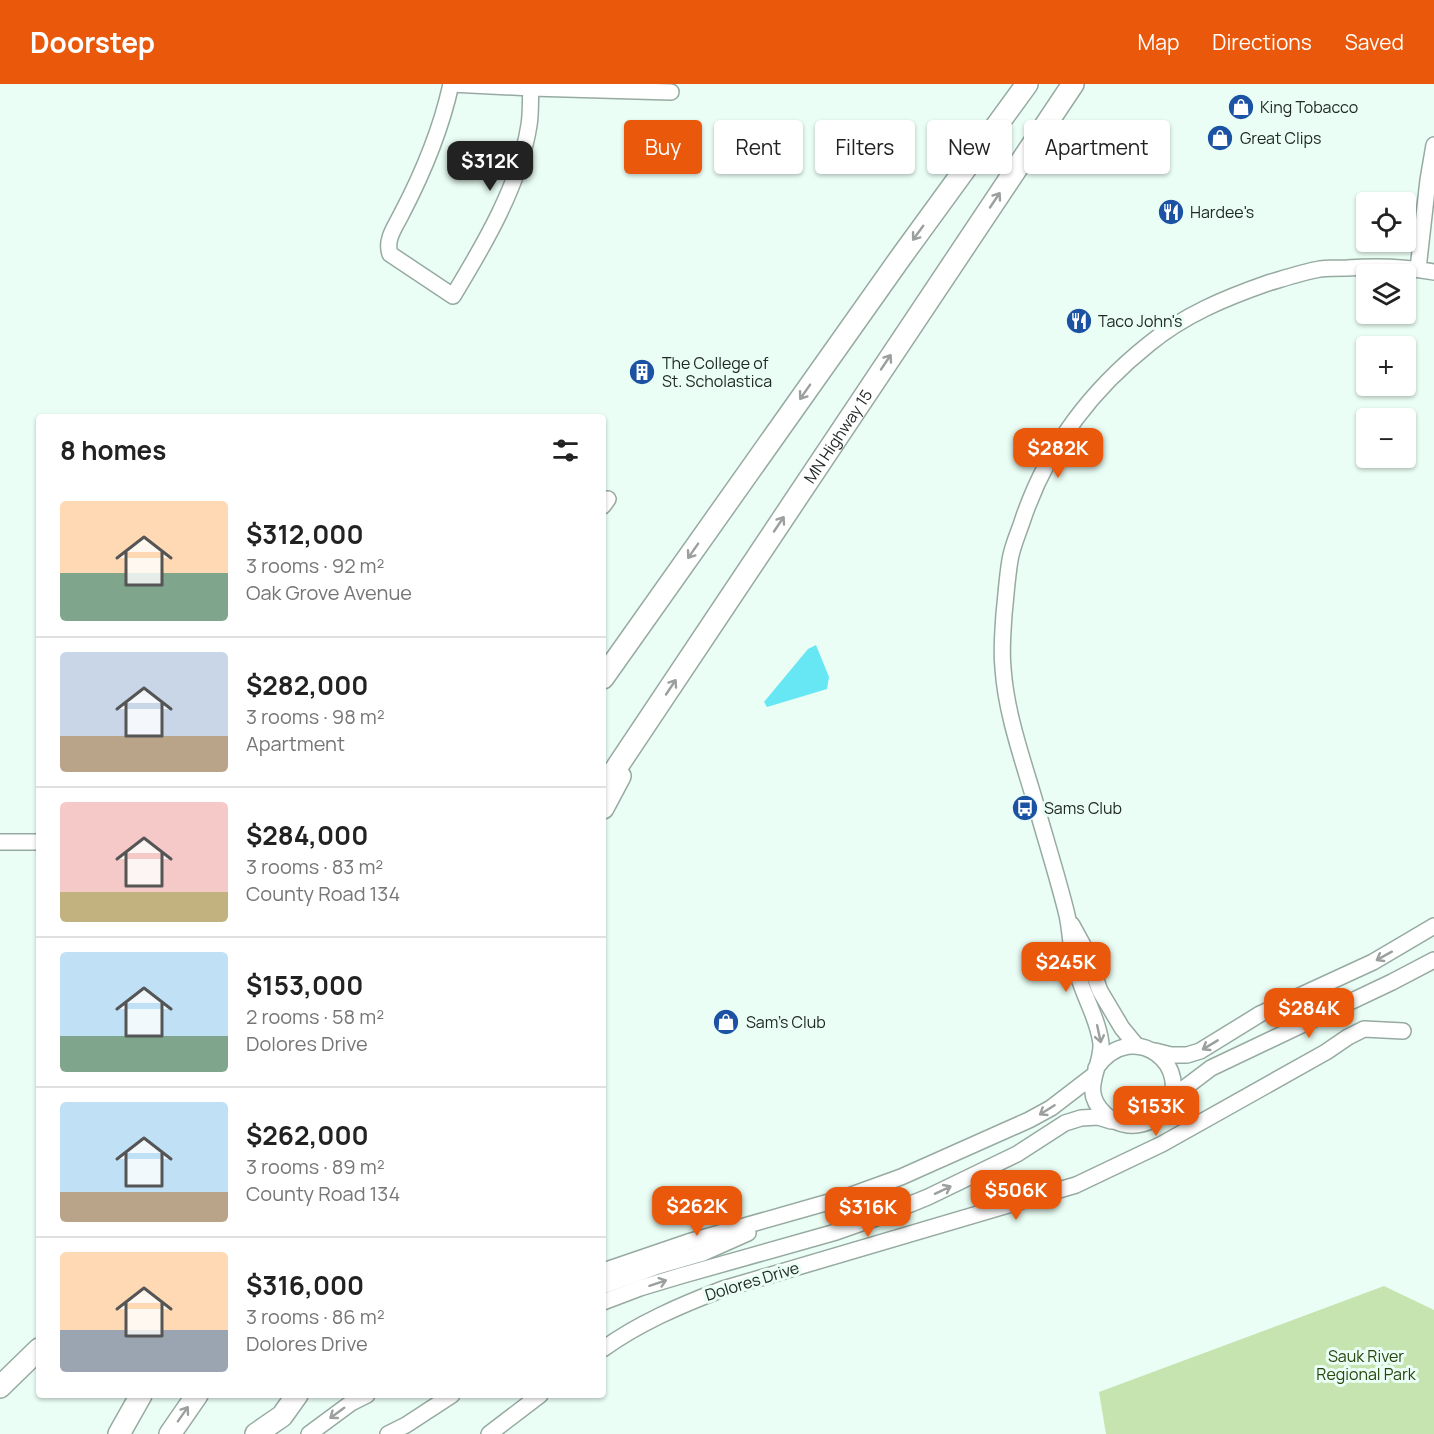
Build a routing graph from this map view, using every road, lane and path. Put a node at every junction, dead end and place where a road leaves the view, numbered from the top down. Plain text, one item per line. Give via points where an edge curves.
1 (451, 84) edge
2 (1027, 84) edge
3 (1073, 84) edge
4 (531, 88) junction
5 (671, 92) dead end
6 (1434, 145) edge
7 (1418, 269) junction
8 (1434, 272) edge
9 (606, 674) edge
10 (656, 708) junction
11 (606, 783) edge
12 (606, 802) edge
13 (0, 842) edge
14 (36, 842) edge
15 (1068, 917) junction
16 (1434, 926) edge
17 (1434, 960) edge
18 (1403, 1030) dead end
19 (1144, 1048) junction
20 (1095, 1071) junction
21 (1170, 1099) junction
22 (1118, 1123) junction
23 (800, 1210) junction
24 (606, 1270) edge
25 (606, 1285) edge
26 (606, 1301) edge
27 (606, 1347) edge
28 (36, 1352) edge
29 (17, 1370) junction
30 (0, 1387) edge
31 (0, 1394) edge
32 (139, 1398) edge
33 (195, 1398) edge
34 (295, 1398) edge
35 (361, 1398) edge
36 (447, 1398) edge
37 (536, 1398) edge
38 (118, 1434) edge
39 (170, 1434) edge
40 (256, 1434) edge
41 (309, 1434) edge
42 (388, 1434) edge
43 (489, 1434) edge

1 - 4 street
1 - 4 street via 441,125 388,249 453,296 483,246 512,184 529,124
2 -> 9 highway
10 -> 3 highway, MN Highway 15
4 - 5 street
6 - 7 street
7 - 8 street
7 - 15 street via 1320,269 1236,294 1198,311 1160,335 1094,394 1046,464 1010,558 1003,670 1012,723
10 - 11 highway, MN Highway 15
10 - 12 highway
13 - 14 street
15 - 19 street via 1100,991 1116,1018
15 -> 20 street via 1080,984 1096,1021 1101,1047
16 -> 19 street via 1372,962 1260,1014 1200,1051 1171,1055
17 - 21 street via 1211,1068
18 - 27 street, Dolores Drive via 1364,1029 1162,1144 1076,1185 723,1289 652,1319
19 - 20 street via 1124,1046 1113,1050
19 - 21 street via 1160,1056 1168,1066 1173,1088
20 - 22 street via 1094,1098 1100,1109
20 -> 23 street via 1051,1108 1029,1120 891,1181
21 - 22 street via 1149,1122
26 -> 22 street via 879,1217 1017,1154 1065,1123 1098,1117
23 - 24 street
23 - 25 street via 703,1253
28 - 29 highway
29 - 30 highway
29 - 31 highway
32 - 38 highway
39 -> 33 highway
34 - 40 highway via 282,1416
35 -> 41 street
36 - 42 street
37 - 43 street

